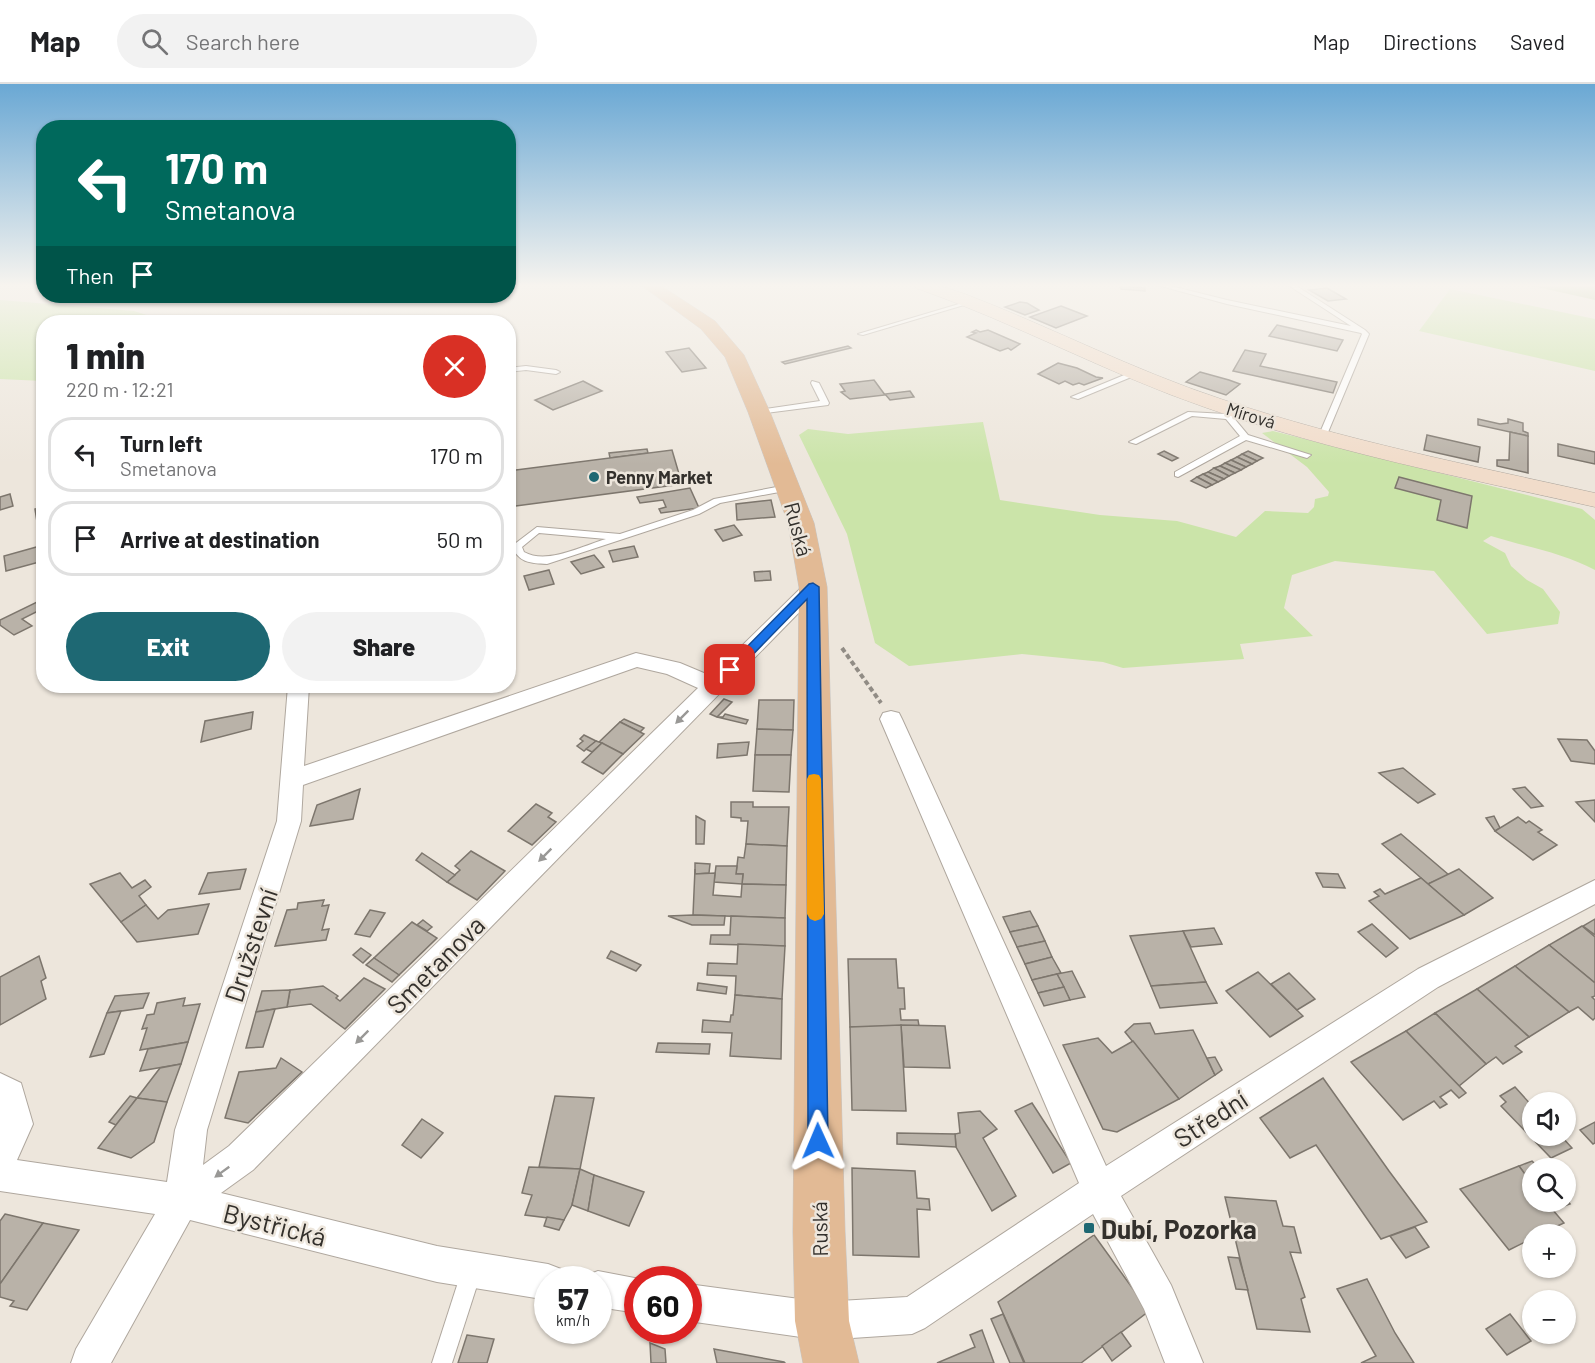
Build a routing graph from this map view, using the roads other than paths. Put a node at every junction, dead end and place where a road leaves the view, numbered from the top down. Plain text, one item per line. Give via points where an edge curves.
1 (726, 345) edge
2 (1071, 345) edge
3 (1362, 345) edge
4 (516, 369) edge
5 (556, 372) dead end
6 (1137, 373) junction
7 (815, 383) dead end
8 (1075, 397) dead end
9 (759, 412) junction
10 (1232, 414) junction
11 (1323, 435) junction
12 (1245, 437) junction
13 (1133, 442) dead end
14 (1307, 455) dead end
15 (1178, 474) dead end
16 (787, 488) junction
17 (1595, 500) edge
18 (622, 537) junction
19 (813, 598) junction
20 (713, 686) junction
21 (297, 693) edge
22 (891, 719) road end
23 (291, 780) junction
24 (1595, 891) edge
25 (0, 1089) edge
26 (0, 1160) edge
27 (0, 1174) edge
28 (1099, 1190) junction
29 (183, 1201) junction
30 (471, 1271) junction
31 (534, 1280) edge
32 (702, 1306) edge
33 (827, 1342) edge
34 (90, 1363) edge
35 (442, 1363) edge
36 (1184, 1363) edge

1 - 9 main road, Ruská
2 - 6 street, Mírová
3 - 11 lane
4 - 5 lane
6 - 8 lane
6 - 10 street, Mírová
7 - 9 lane via 825,403
9 - 16 main road, Ruská
10 - 11 street, Mírová
10 - 12 lane
10 - 13 lane via 1191,414
11 - 17 street, Mírová
12 - 14 lane
12 - 15 lane
16 - 18 lane via 717,501
16 - 19 main road, Ruská via 801,523
18 - 18 lane via 547,561 531,560 520,554 517,546 537,530
19 - 20 street, Smetanova
19 - 33 main road, Ruská
20 - 23 street via 673,668 636,660
20 -> 29 street, Smetanova via 241,1158
21 - 23 street, Družstevní
22 - 28 street
23 - 29 street, Družstevní via 289,821 191,1130
24 - 28 street, Střední via 1428,978
25 - 26 street via 10,1094 17,1124
27 - 29 street, Bystřická
28 - 33 street, Střední via 912,1315
28 - 36 street via 1158,1298
29 - 30 street, Bystřická
29 - 34 street, Smetanova
30 - 31 street, Bystřická
30 - 35 lane
32 - 33 street

